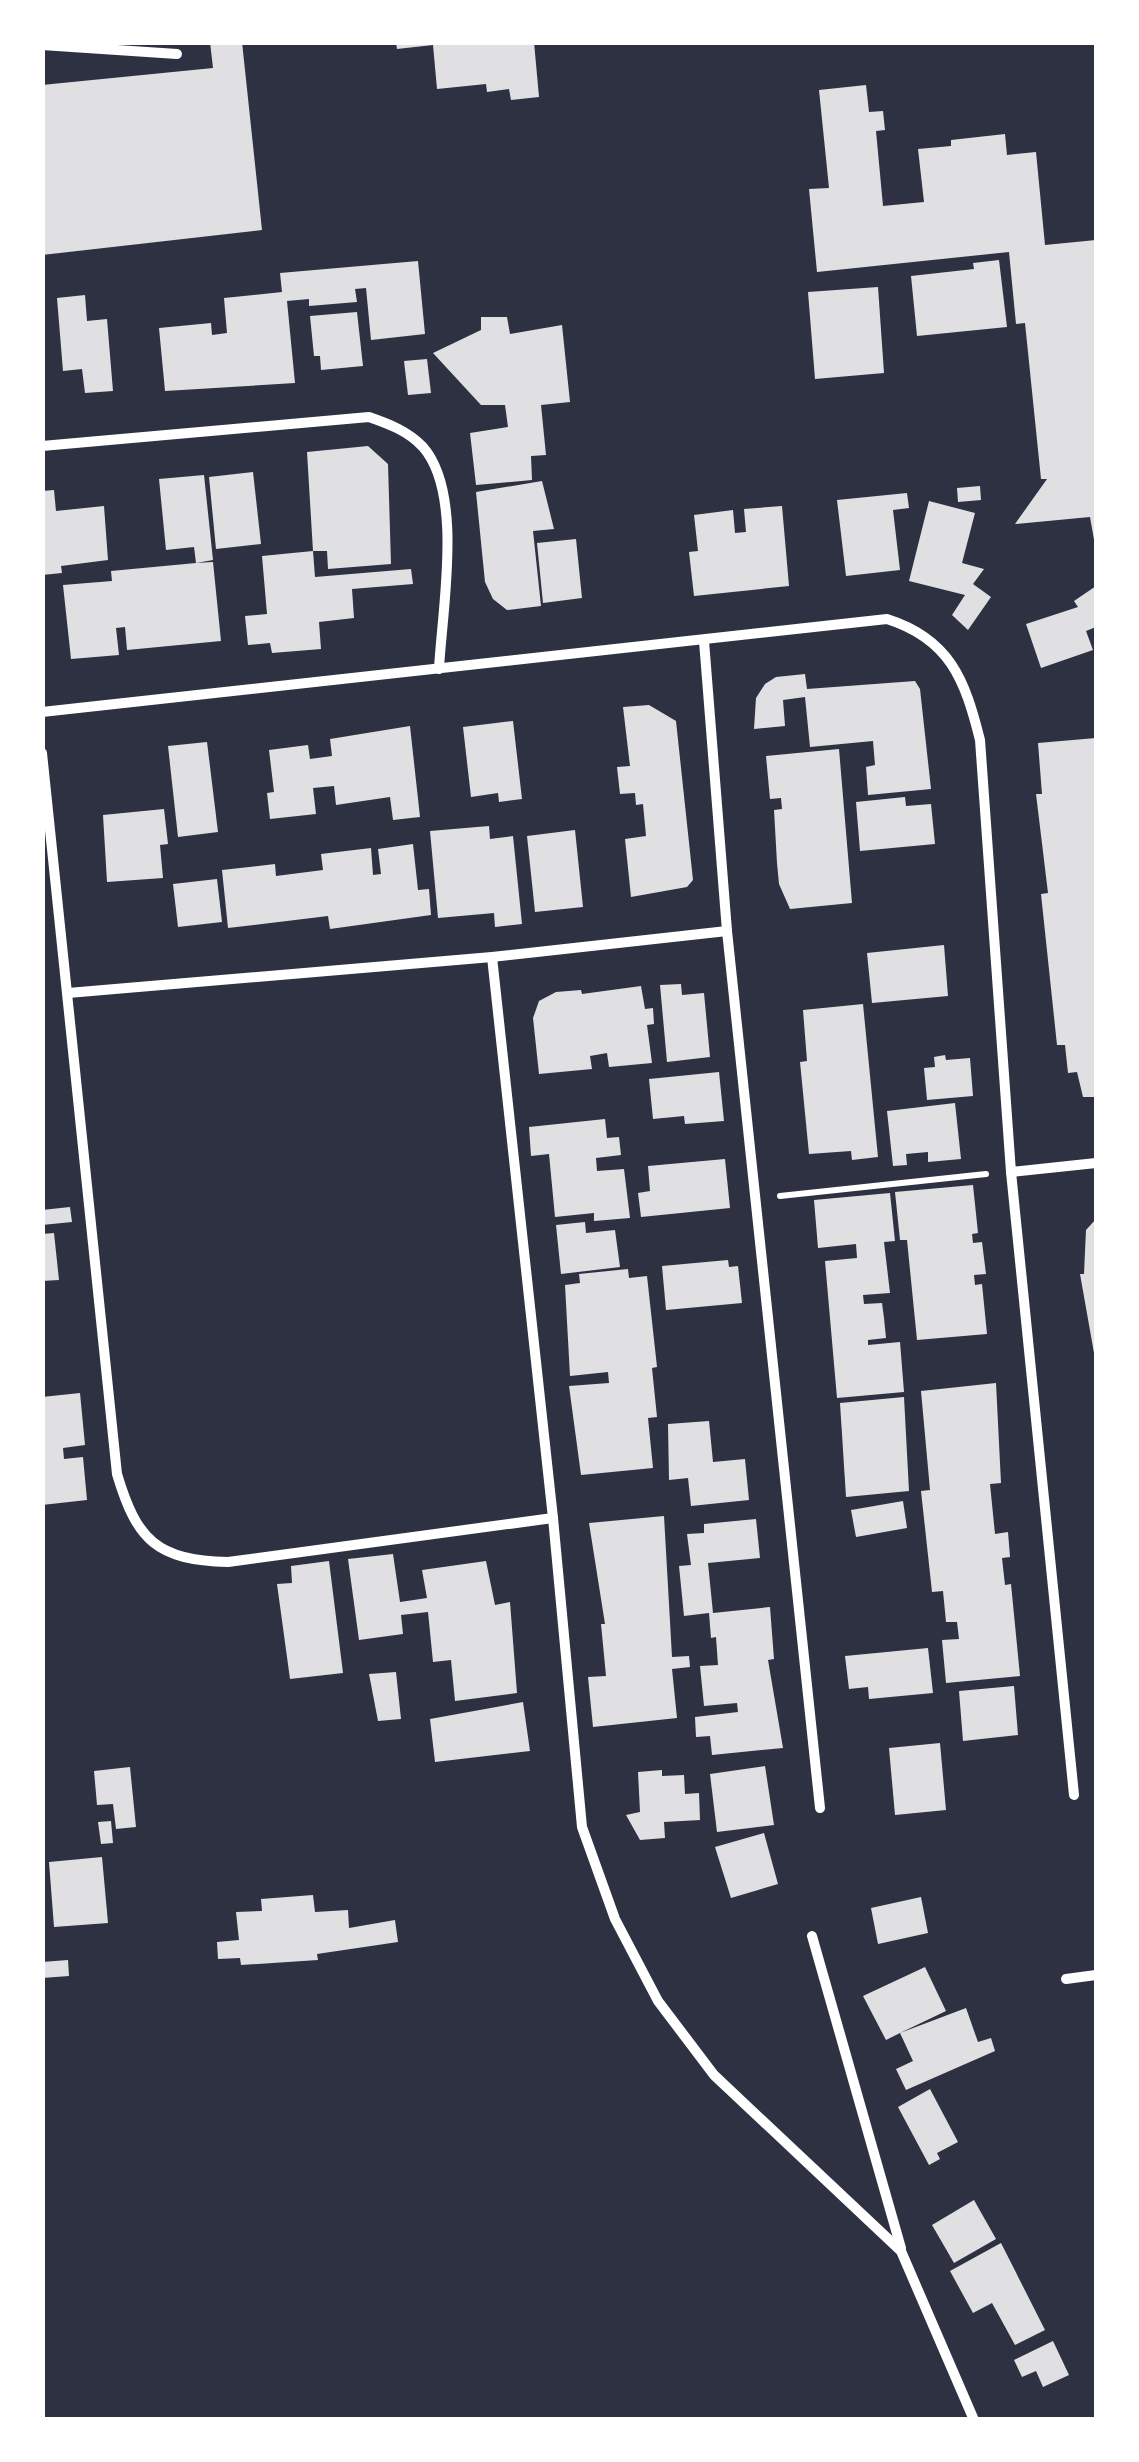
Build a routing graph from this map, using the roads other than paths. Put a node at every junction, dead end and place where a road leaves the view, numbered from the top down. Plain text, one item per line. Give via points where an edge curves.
1 (42, 45) edge
2 (177, 54) dead end
3 (42, 446) edge
4 (704, 642) junction
5 (439, 669) junction
6 (42, 712) edge
7 (42, 753) edge
8 (727, 931) junction
9 (492, 957) junction
10 (68, 993) junction
11 (1096, 1163) edge
12 (1011, 1172) junction
13 (554, 1518) junction
14 (1074, 1796) dead end
15 (820, 1808) dead end
16 (812, 1936) dead end
17 (1096, 1975) edge
18 (1066, 1979) dead end
19 (901, 2251) junction
20 (974, 2420) edge

1 - 2 street
3 - 5 street via 369,416 403,430 440,475 446,508
4 - 5 street
4 - 8 street
4 - 12 street via 887,619 920,630 969,695 980,740
5 - 6 street
7 - 10 street
8 - 9 street
8 - 15 street
9 - 10 street
9 - 13 street
10 - 13 street via 117,1474 142,1532 184,1561 228,1562
11 - 12 street
12 - 14 street
13 - 19 street via 582,1828 615,1919 658,2001 714,2076
16 - 19 street
17 - 18 street
19 - 20 street

